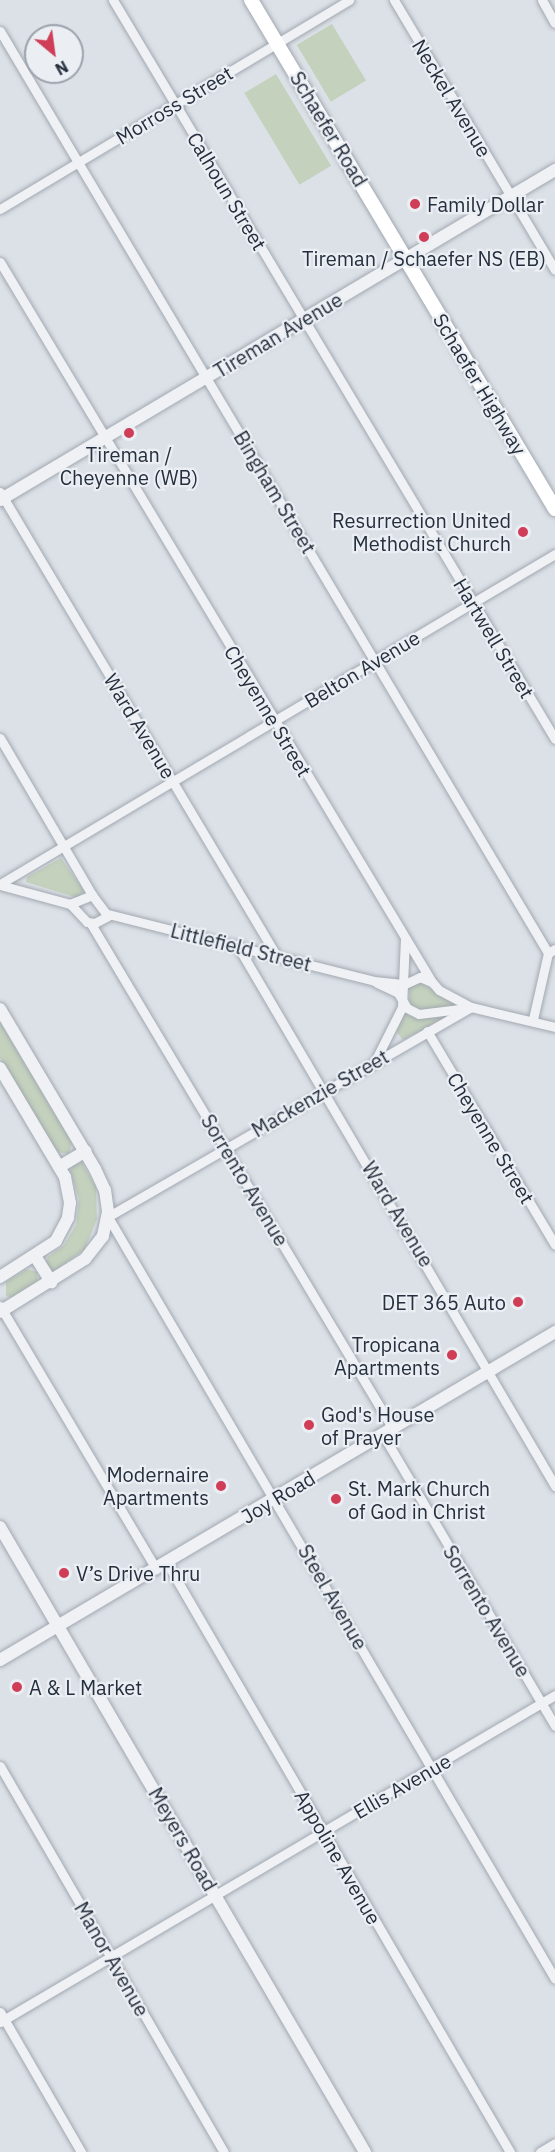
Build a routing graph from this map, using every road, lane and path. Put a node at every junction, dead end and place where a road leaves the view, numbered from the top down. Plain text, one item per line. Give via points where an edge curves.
1 (113, 0) edge
2 (251, 0) edge
3 (349, 0) edge
4 (394, 0) edge
5 (542, 0) edge
6 (555, 23) edge
7 (0, 31) edge
8 (277, 43) junction
9 (175, 104) junction
10 (78, 162) junction
11 (555, 170) edge
12 (511, 196) junction
13 (0, 209) edge
14 (406, 259) junction
15 (0, 262) edge
16 (555, 270) edge
17 (303, 320) junction
18 (207, 377) junction
19 (105, 438) junction
20 (1, 497) edge
21 (555, 509) edge
22 (555, 554) edge
23 (474, 603) junction
24 (376, 661) junction
25 (274, 721) junction
26 (0, 738) edge
27 (555, 739) edge
28 (172, 782) junction
29 (64, 846) junction
30 (0, 885) edge
31 (92, 895) junction
32 (70, 904) junction
33 (108, 914) junction
34 (93, 927) junction
35 (405, 938) junction
36 (237, 945) junction
37 (552, 951) edge
38 (276, 955) junction
39 (374, 981) junction
40 (432, 982) junction
41 (405, 984) junction
42 (402, 996) junction
43 (471, 1007) junction
44 (0, 1009) edge
45 (533, 1019) junction
46 (555, 1027) edge
47 (427, 1031) junction
48 (376, 1059) junction
49 (0, 1068) edge
50 (324, 1090) junction
51 (226, 1148) junction
52 (86, 1151) junction
53 (59, 1167) junction
54 (108, 1217) junction
55 (555, 1245) edge
56 (35, 1256) junction
57 (0, 1277) edge
58 (51, 1282) junction
59 (1, 1310) edge
60 (555, 1332) edge
61 (490, 1371) junction
62 (388, 1432) junction
63 (555, 1486) edge
64 (276, 1498) junction
65 (0, 1527) edge
66 (161, 1566) junction
67 (59, 1625) junction
68 (0, 1659) edge
69 (555, 1695) edge
70 (542, 1703) junction
71 (555, 1726) edge
72 (0, 1766) edge
73 (432, 1768) junction
74 (323, 1831) junction
75 (216, 1895) junction
76 (111, 1957) junction
77 (555, 1979) edge
78 (1, 2018) edge
79 (555, 2143) edge
80 (81, 2152) edge
81 (224, 2152) edge
82 (365, 2152) edge
83 (510, 2152) edge
84 (540, 2152) edge

1 - 9 street, Calhoun Street
2 - 8 main road, Schaefer Road
3 - 8 street, Morross Street
4 - 12 street, Neckel Avenue
5 - 6 street
7 - 10 street, Bingham Street
8 - 9 street, Morross Street
8 - 14 main road, Schaefer Road
9 - 10 street, Morross Street
9 - 17 street, Calhoun Street
10 - 13 street, Morross Street
10 - 18 street, Bingham Street
11 - 12 street, Tireman Avenue
12 - 14 street, Tireman Avenue
12 - 16 street, Neckel Avenue
14 - 17 street, Tireman Avenue
14 - 21 main road, Schaefer Highway
15 - 19 street, Cheyenne Street
17 - 18 street, Tireman Avenue
17 - 23 street, Hartwell Street
18 - 19 street, Tireman Avenue
18 - 24 street, Bingham Street
19 - 20 street, Tireman Avenue
19 - 25 street, Cheyenne Street
20 - 28 street, Ward Avenue
22 - 23 street, Belton Avenue
23 - 24 street, Belton Avenue
23 - 27 street, Hartwell Street
24 - 25 street, Belton Avenue
24 - 37 street, Bingham Street
25 - 28 street, Belton Avenue
25 - 35 street, Cheyenne Street
26 - 29 street
28 - 29 street, Belton Avenue
28 - 38 street, Ward Avenue
29 - 30 street, Belton Avenue
29 - 31 street
30 - 32 street
31 - 32 street
31 - 33 street
32 - 34 street, Sorrento Avenue
33 - 34 street
33 - 36 street, Littlefield Street
34 - 51 street, Sorrento Avenue
35 - 40 street, Cheyenne Street
35 - 41 street
36 - 38 street, Littlefield Street
36 - 50 street, Ward Avenue
37 - 45 street
38 - 39 street, Littlefield Street
39 - 41 street, Littlefield Street
39 - 42 street, Littlefield Street
40 - 41 street, Littlefield Street via 420,977
40 - 43 street, Littlefield Street
41 - 42 street
42 - 43 street, Littlefield Street via 407,1008 419,1014
42 - 48 street via 398,1018
43 - 45 street, Littlefield Street
43 - 47 street, Mackenzie Street
44 - 52 street
45 - 46 street, Littlefield Street
47 - 48 street, Mackenzie Street
47 - 55 street, Cheyenne Street
48 - 50 street, Mackenzie Street
49 - 53 street
50 - 51 street, Mackenzie Street
50 - 61 street, Ward Avenue
51 - 54 street, Mackenzie Street
51 - 62 street, Sorrento Avenue
52 - 53 street
52 - 54 street via 105,1190
53 - 56 street via 69,1191 68,1218 56,1241
54 - 58 street via 103,1236 92,1252
54 - 64 street, Steel Avenue
56 - 57 street
56 - 58 street
58 - 59 street
59 - 66 street, Appoline Avenue
60 - 61 street, Joy Road
61 - 62 street, Joy Road
61 - 63 street, Ward Avenue
62 - 64 street, Joy Road
62 - 70 street, Sorrento Avenue
64 - 66 street, Joy Road
64 - 73 street, Steel Avenue
65 - 67 street, Meyers Road
66 - 67 street, Joy Road
66 - 74 street, Appoline Avenue
67 - 68 street, Joy Road
67 - 75 street, Meyers Road
69 - 70 street, Ellis Avenue
70 - 71 street, Sorrento Avenue
70 - 73 street, Ellis Avenue
72 - 76 street, Manor Avenue
73 - 74 street, Ellis Avenue
73 - 77 street, Steel Avenue
74 - 75 street, Ellis Avenue
74 - 83 street, Appoline Avenue
75 - 76 street, Ellis Avenue
75 - 82 street, Meyers Road
76 - 78 street, Ellis Avenue
76 - 81 street, Manor Avenue
78 - 80 street
79 - 84 street

